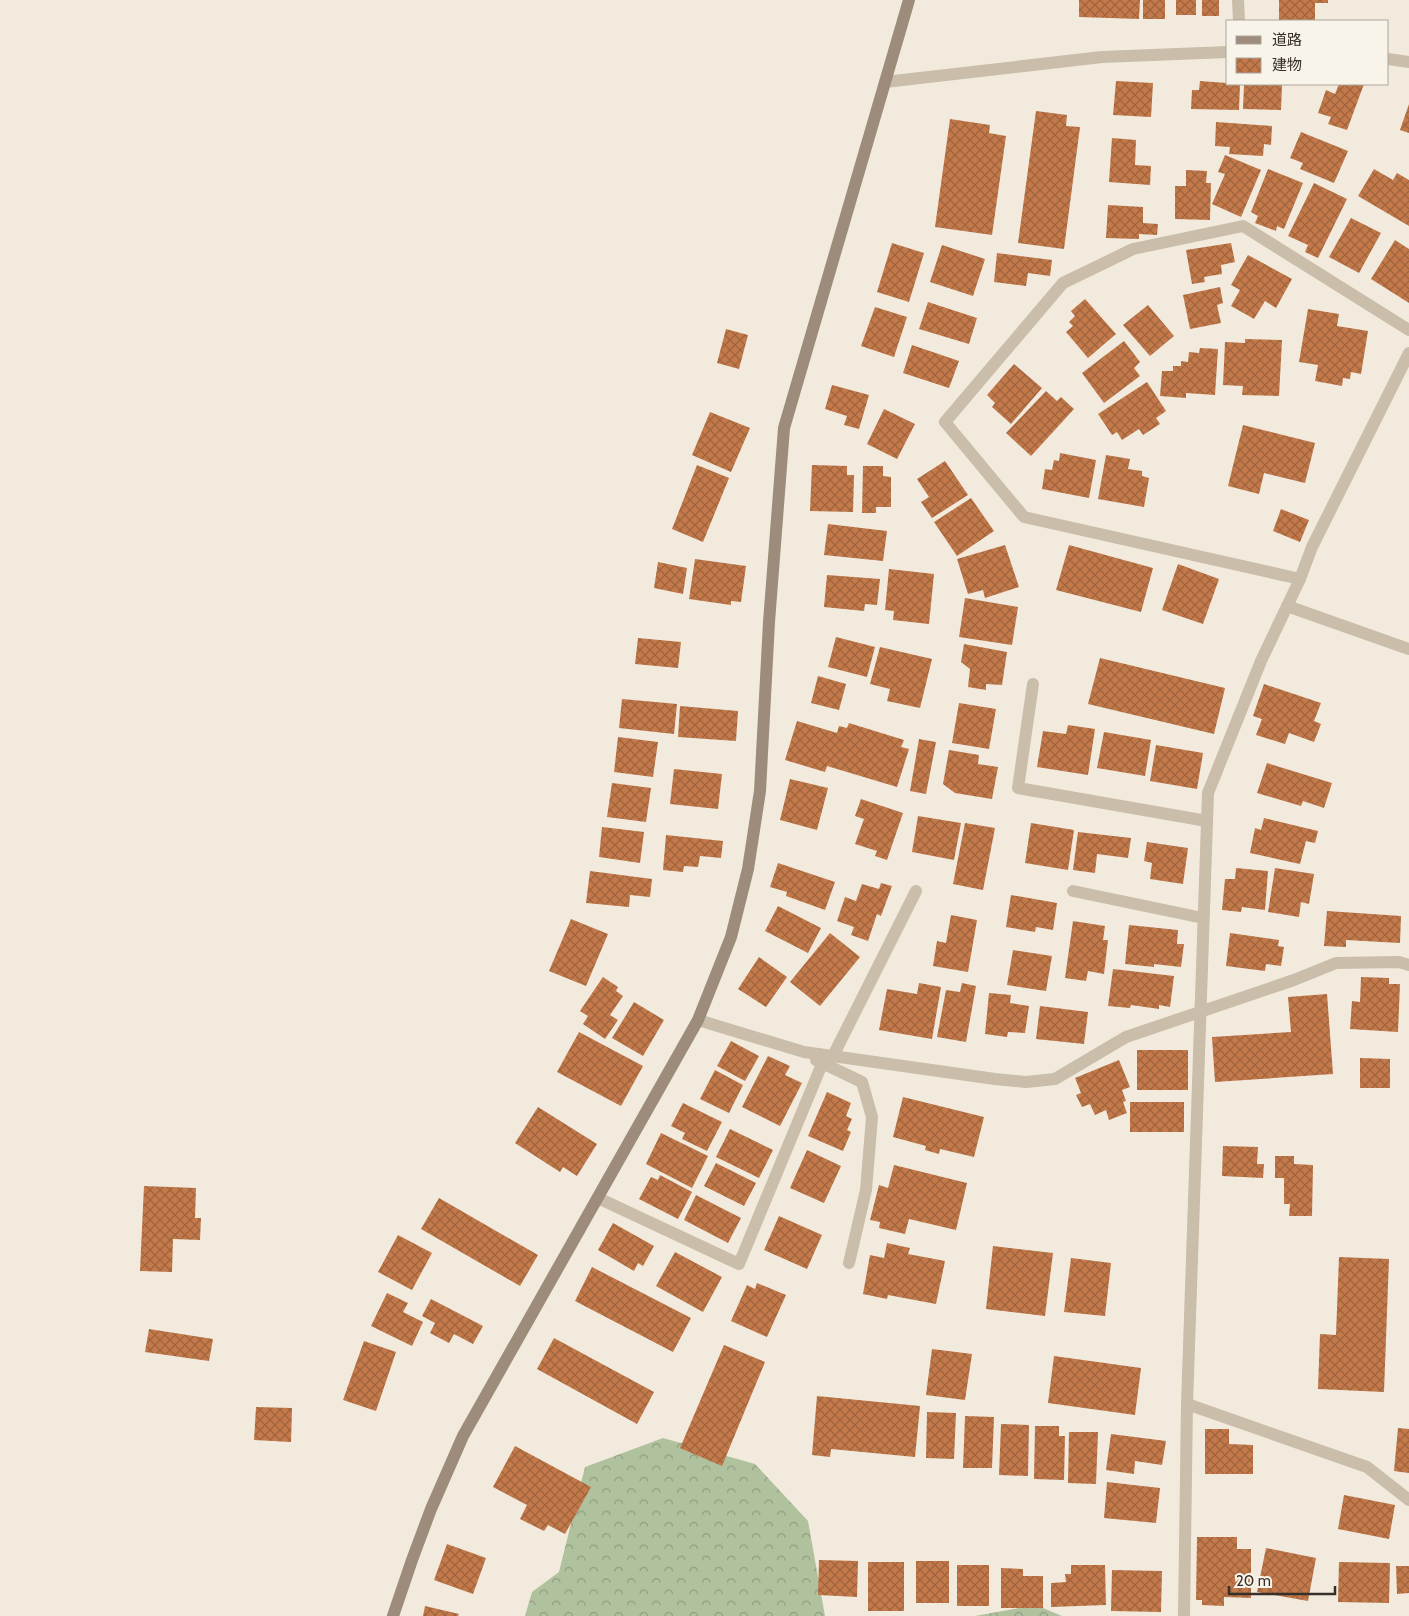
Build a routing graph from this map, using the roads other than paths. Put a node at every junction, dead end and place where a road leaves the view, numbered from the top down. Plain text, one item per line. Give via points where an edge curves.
1 (909, 0) edge
2 (1238, 0) edge
3 (1240, 20) edge
4 (1226, 52) edge
5 (1389, 59) edge
6 (1409, 62) edge
7 (885, 82) junction
8 (1409, 330) edge
9 (1409, 354) edge
10 (1300, 579) junction
11 (1287, 606) junction
12 (1409, 649) edge
13 (1033, 684) dead end
14 (1207, 821) junction
15 (916, 892) dead end
16 (1073, 892) dead end
17 (1203, 918) junction
18 (1409, 965) edge
19 (1200, 1011) junction
20 (698, 1020) junction
21 (804, 1052) junction
22 (833, 1056) junction
23 (822, 1064) junction
24 (598, 1198) junction
25 (849, 1263) dead end
26 (1186, 1404) junction
27 (1409, 1500) edge
28 (394, 1616) edge
29 (1184, 1616) edge

1 - 7 street
2 - 3 street
4 - 7 street via 1102,57
5 - 6 street
7 - 20 street via 784,428 758,801 748,869 731,937
8 - 10 street via 1243,226 1133,249 1063,283 945,422 1024,516
9 - 10 street via 1312,546
10 - 11 street
11 - 12 street
11 - 14 street via 1261,661 1208,793
13 - 14 street via 1018,788
14 - 17 street
15 - 22 street
16 - 17 street
17 - 19 street
18 - 19 street via 1399,962 1336,963
19 - 22 street via 1126,1037 1054,1079 1026,1082 995,1079
19 - 26 street
20 - 21 street
20 - 24 street
21 - 22 street
21 - 23 street
23 - 24 street via 739,1264
23 - 25 street via 862,1082 872,1117 866,1190
24 - 28 street via 463,1436 431,1510
26 - 27 street via 1367,1467
26 - 29 street

